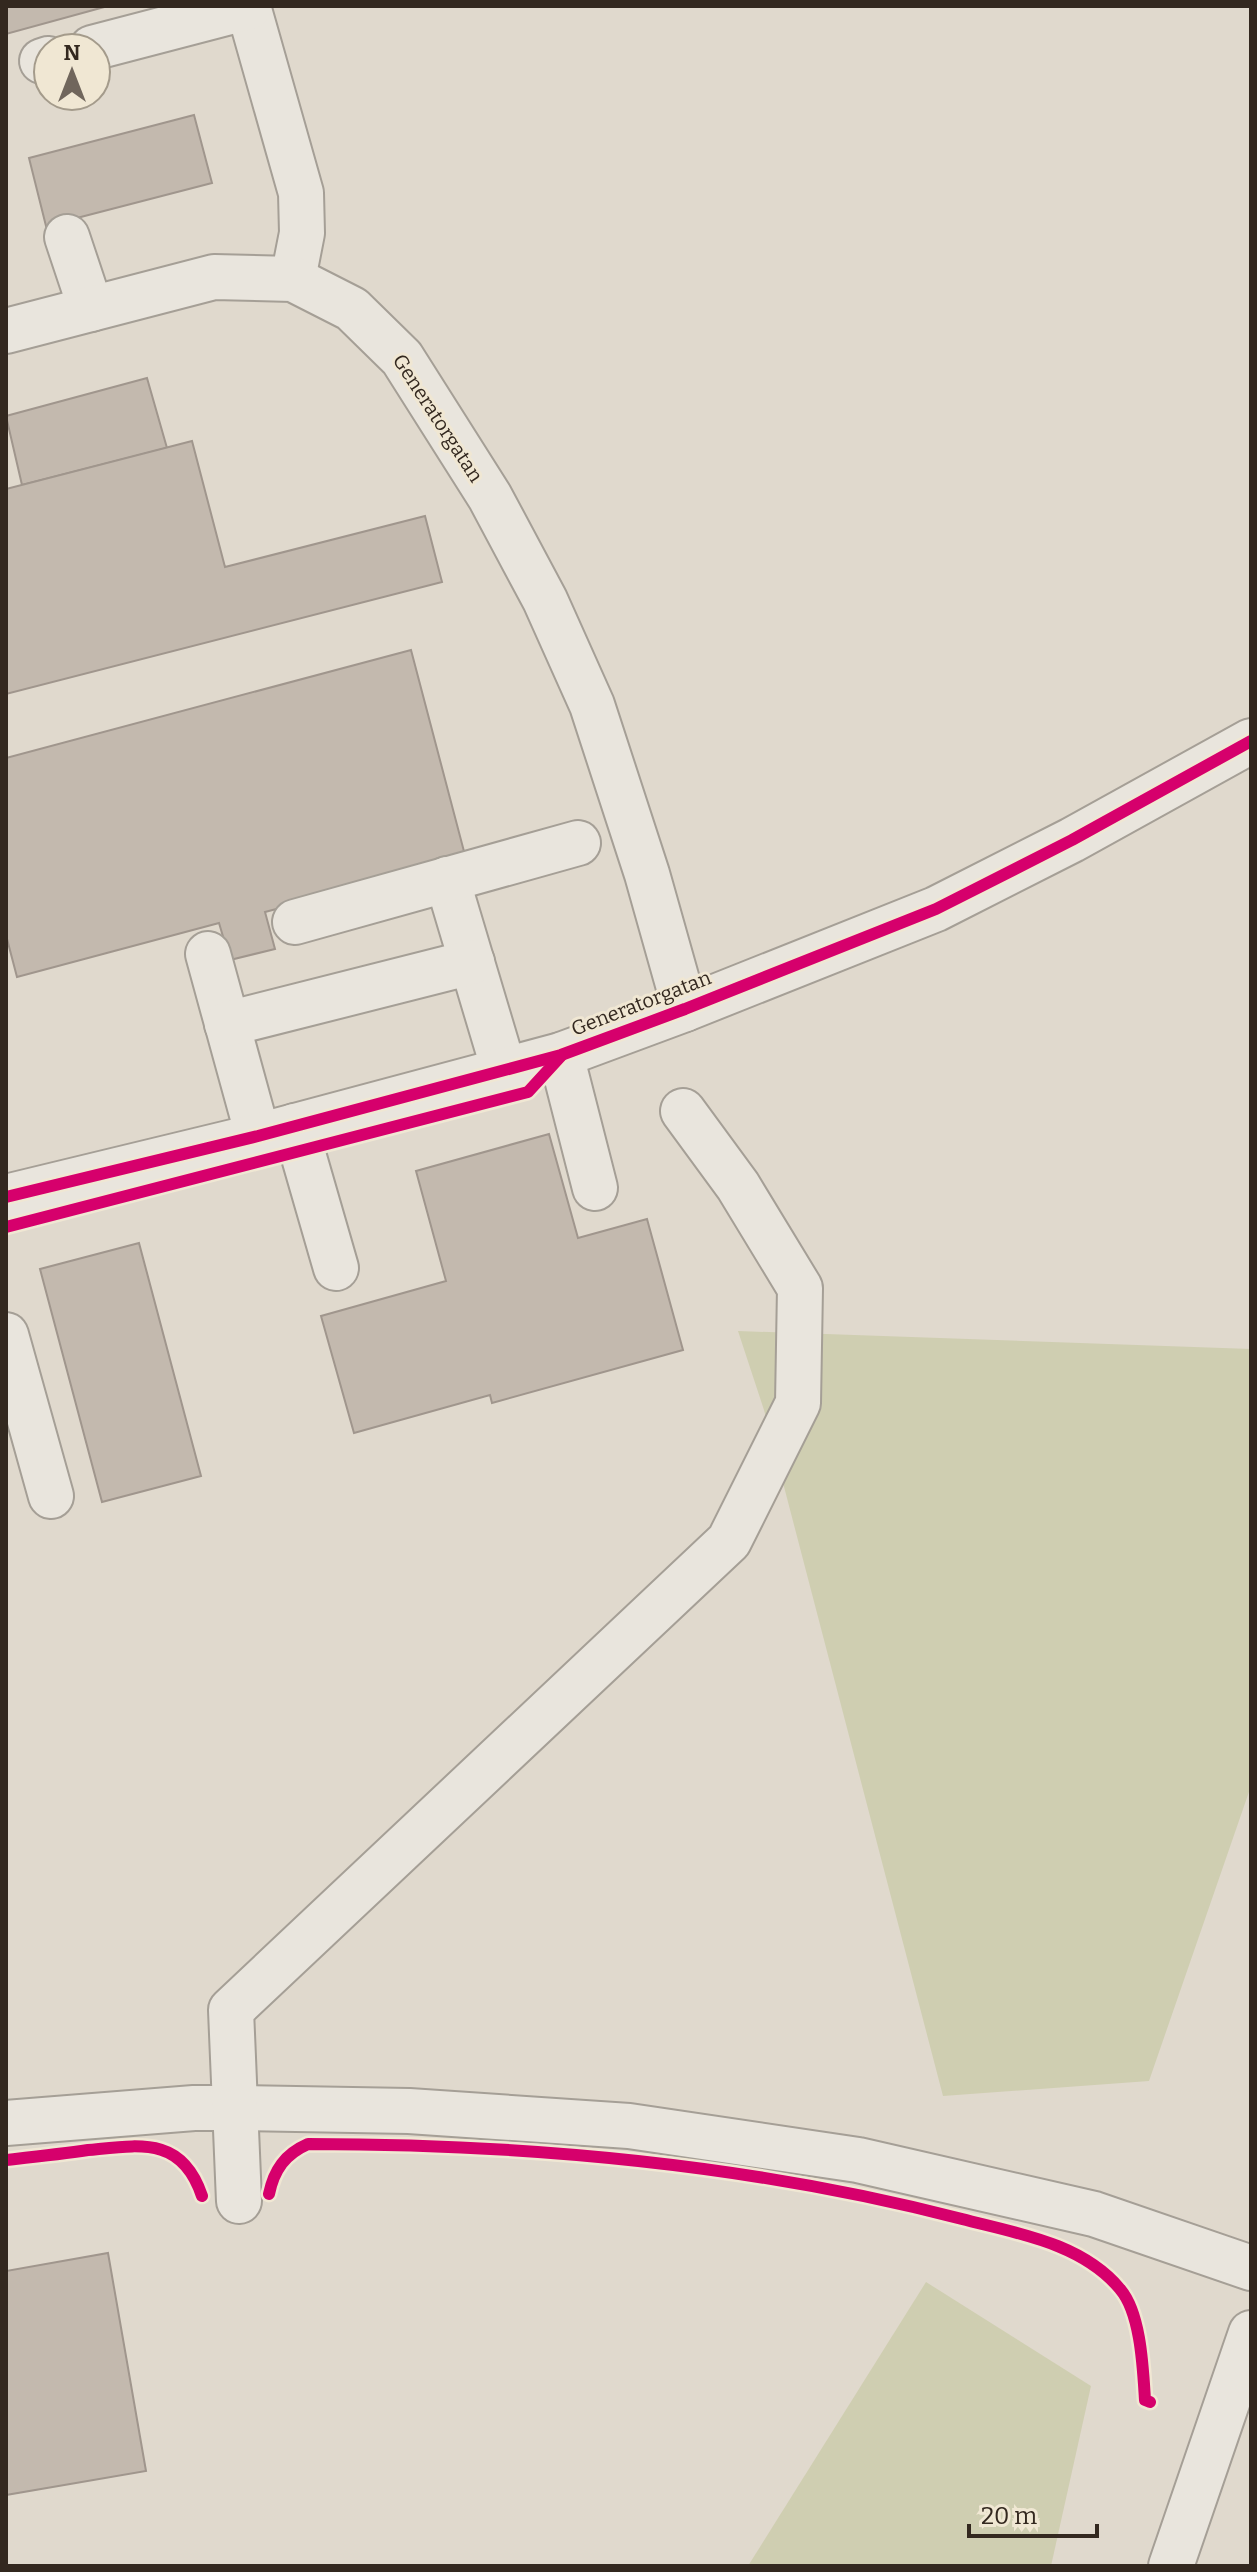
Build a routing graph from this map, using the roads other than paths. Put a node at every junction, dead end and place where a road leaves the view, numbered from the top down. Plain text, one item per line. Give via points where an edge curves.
1 (249, 7) edge
2 (112, 43) edge
3 (67, 237) dead end
4 (293, 279) junction
5 (91, 309) junction
6 (6, 331) edge
7 (1251, 741) edge
8 (578, 843) dead end
9 (447, 879) junction
10 (295, 922) dead end
11 (208, 954) dead end
12 (472, 962) junction
13 (685, 1009) junction
14 (227, 1024) junction
15 (561, 1055) junction
16 (504, 1070) junction
17 (683, 1111) dead end
18 (276, 1131) junction
19 (595, 1188) dead end
20 (6, 1197) edge
21 (336, 1268) dead end
22 (6, 1335) edge
23 (51, 1496) dead end
24 (235, 2108) junction
25 (6, 2123) edge
26 (239, 2201) dead end
27 (1251, 2268) edge
28 (1251, 2333) edge
29 (1171, 2566) edge

1 - 2 street
1 - 4 street via 301,193 302,233
3 - 5 street
4 - 5 street, Generatorgatan via 214,277
4 - 13 street, Generatorgatan via 352,309 402,358 490,497 539,587 592,705
5 - 6 street, Generatorgatan
7 - 13 street, Generatorgatan via 936,909
8 - 9 street
9 - 10 street
9 - 12 street
11 - 14 street
12 - 14 street
12 - 16 street
13 - 15 street, Generatorgatan
14 - 18 street
15 - 16 street, Generatorgatan
15 - 19 street
16 - 18 street, Generatorgatan
17 - 24 street via 738,1186 800,1288 798,1403 729,1541 231,2010
18 - 20 street, Generatorgatan
18 - 21 street
22 - 23 street
24 - 25 street
24 - 26 street
24 - 27 street via 409,2111 629,2126 858,2160 1094,2214
28 - 29 street

